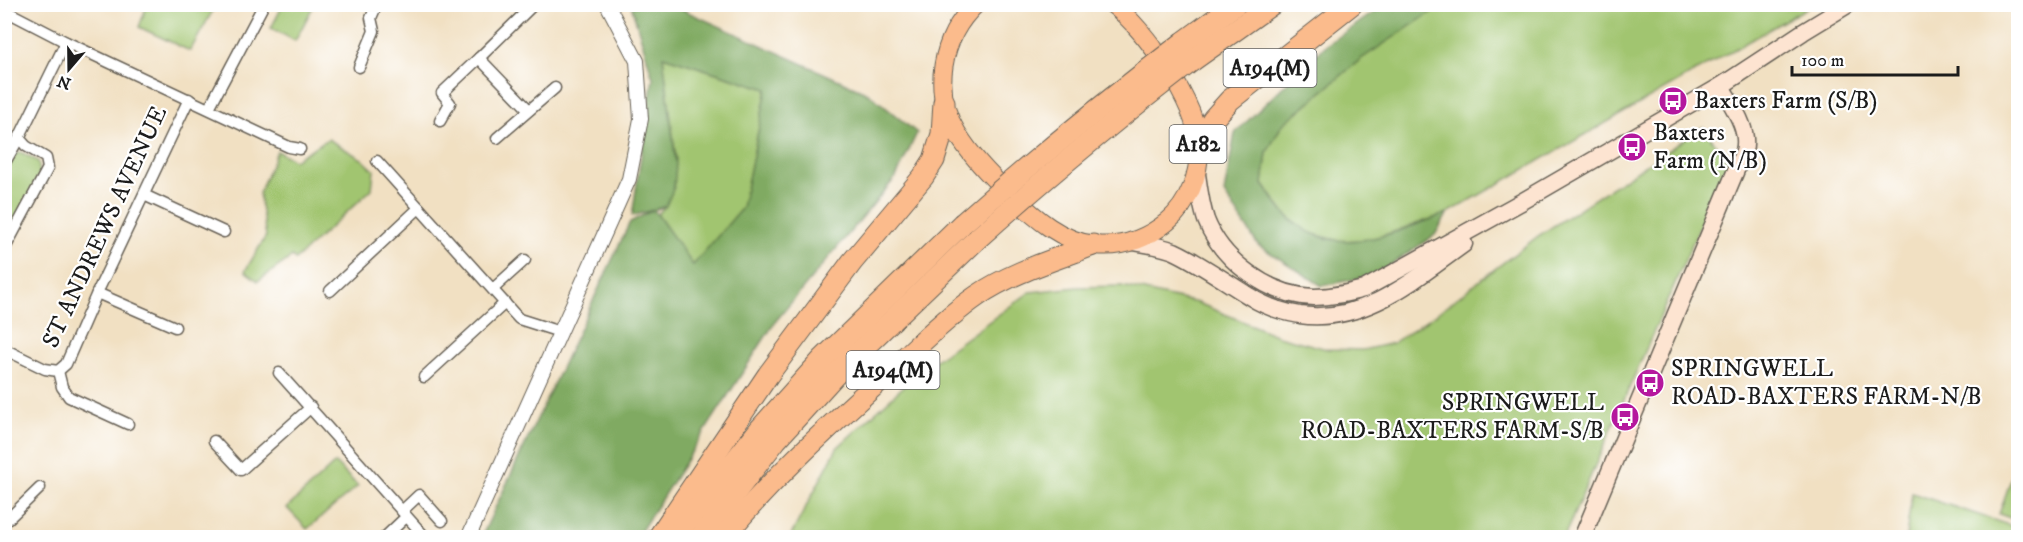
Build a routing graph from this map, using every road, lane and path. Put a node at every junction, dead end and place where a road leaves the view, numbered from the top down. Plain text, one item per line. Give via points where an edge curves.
1 (264, 4) edge
2 (377, 4) edge
3 (534, 4) edge
4 (607, 4) edge
5 (1112, 4) edge
6 (1236, 4) edge
7 (1272, 4) edge
8 (1352, 4) edge
9 (1849, 4) edge
10 (971, 7) edge
11 (4, 10) edge
12 (66, 42) junction
13 (1189, 51) junction
14 (479, 58) junction
15 (359, 67) dead end
16 (1721, 86) junction
17 (555, 88) dead end
18 (189, 99) junction
19 (944, 102) junction
20 (209, 108) junction
21 (529, 110) junction
22 (440, 121) dead end
23 (19, 138) junction
24 (497, 138) dead end
25 (1198, 142) junction
26 (300, 149) dead end
27 (377, 161) dead end
28 (4, 164) edge
29 (1197, 174) junction
30 (144, 195) junction
31 (1523, 201) junction
32 (419, 208) junction
33 (970, 231) junction
34 (224, 232) dead end
35 (8, 235) edge
36 (1134, 242) junction
37 (1093, 245) junction
38 (4, 250) edge
39 (525, 260) dead end
40 (493, 289) junction
41 (330, 291) dead end
42 (97, 293) junction
43 (505, 303) junction
44 (174, 327) dead end
45 (560, 332) junction
46 (5, 349) edge
47 (58, 371) junction
48 (279, 372) dead end
49 (424, 377) dead end
50 (311, 407) junction
51 (128, 424) dead end
52 (214, 441) dead end
53 (40, 488) dead end
54 (404, 514) junction
55 (442, 521) dead end
56 (4, 523) edge
57 (384, 537) edge
58 (426, 537) edge
59 (468, 537) edge
60 (658, 537) edge
61 (674, 537) edge
62 (700, 537) edge
63 (723, 537) edge
64 (1582, 537) edge

1 - 20 street, ST ANDREWS AVENUE
2 - 15 street via 371,18 374,31
3 - 14 street
4 - 45 street via 637,61 641,119 629,179
5 - 25 main road, A182 via 1142,33 1162,60 1193,119
6 - 13 highway, A194(M)
7 - 13 highway, A194(M)
8 - 25 highway, A194(M) via 1230,100
9 - 16 main road
10 - 19 main road, A182 via 948,46 943,64
11 - 12 street
12 - 18 street
12 - 23 street
13 - 33 highway, A194(M), bridge via 1065,161
14 - 21 street
14 - 22 street via 442,93 450,103
16 - 31 main road
16 - 64 main road via 1745,132 1744,151
17 - 21 street
18 - 20 street
18 - 30 street, ST ANDREWS AVENUE
19 - 37 main road, A182 via 956,132 1005,190 1067,238
19 - 60 highway via 942,134 934,160 923,177 852,262 768,375
20 - 26 street
21 - 24 street
23 - 28 street
23 - 35 street via 46,158 48,168
25 - 29 main road, A182
27 - 32 street
29 - 31 main road via 1206,220 1233,261 1254,278 1311,297 1338,296 1364,289
29 - 36 main road, A182 via 1174,216 1155,232
30 - 34 street
30 - 42 street, ST ANDREWS AVENUE
31 - 36 main road via 1389,297 1359,310 1331,316 1289,313 1270,307 1173,251
32 - 40 street
32 - 41 street
33 - 61 highway, A194(M) via 823,359 760,429
33 - 62 highway, A194(M) via 776,440
35 - 38 street
36 - 37 main road, A182
37 - 63 highway, A194(M) via 1007,279 968,304 846,412
39 - 40 street
40 - 43 street
42 - 44 street
42 - 47 street, ST ANDREWS AVENUE via 66,364
43 - 45 street via 519,319
43 - 49 street
45 - 59 street
46 - 47 street via 45,369
47 - 51 street via 69,397
48 - 50 street
50 - 52 street via 241,470
50 - 54 street
53 - 56 street
54 - 55 street via 419,495
54 - 57 street
54 - 58 street

